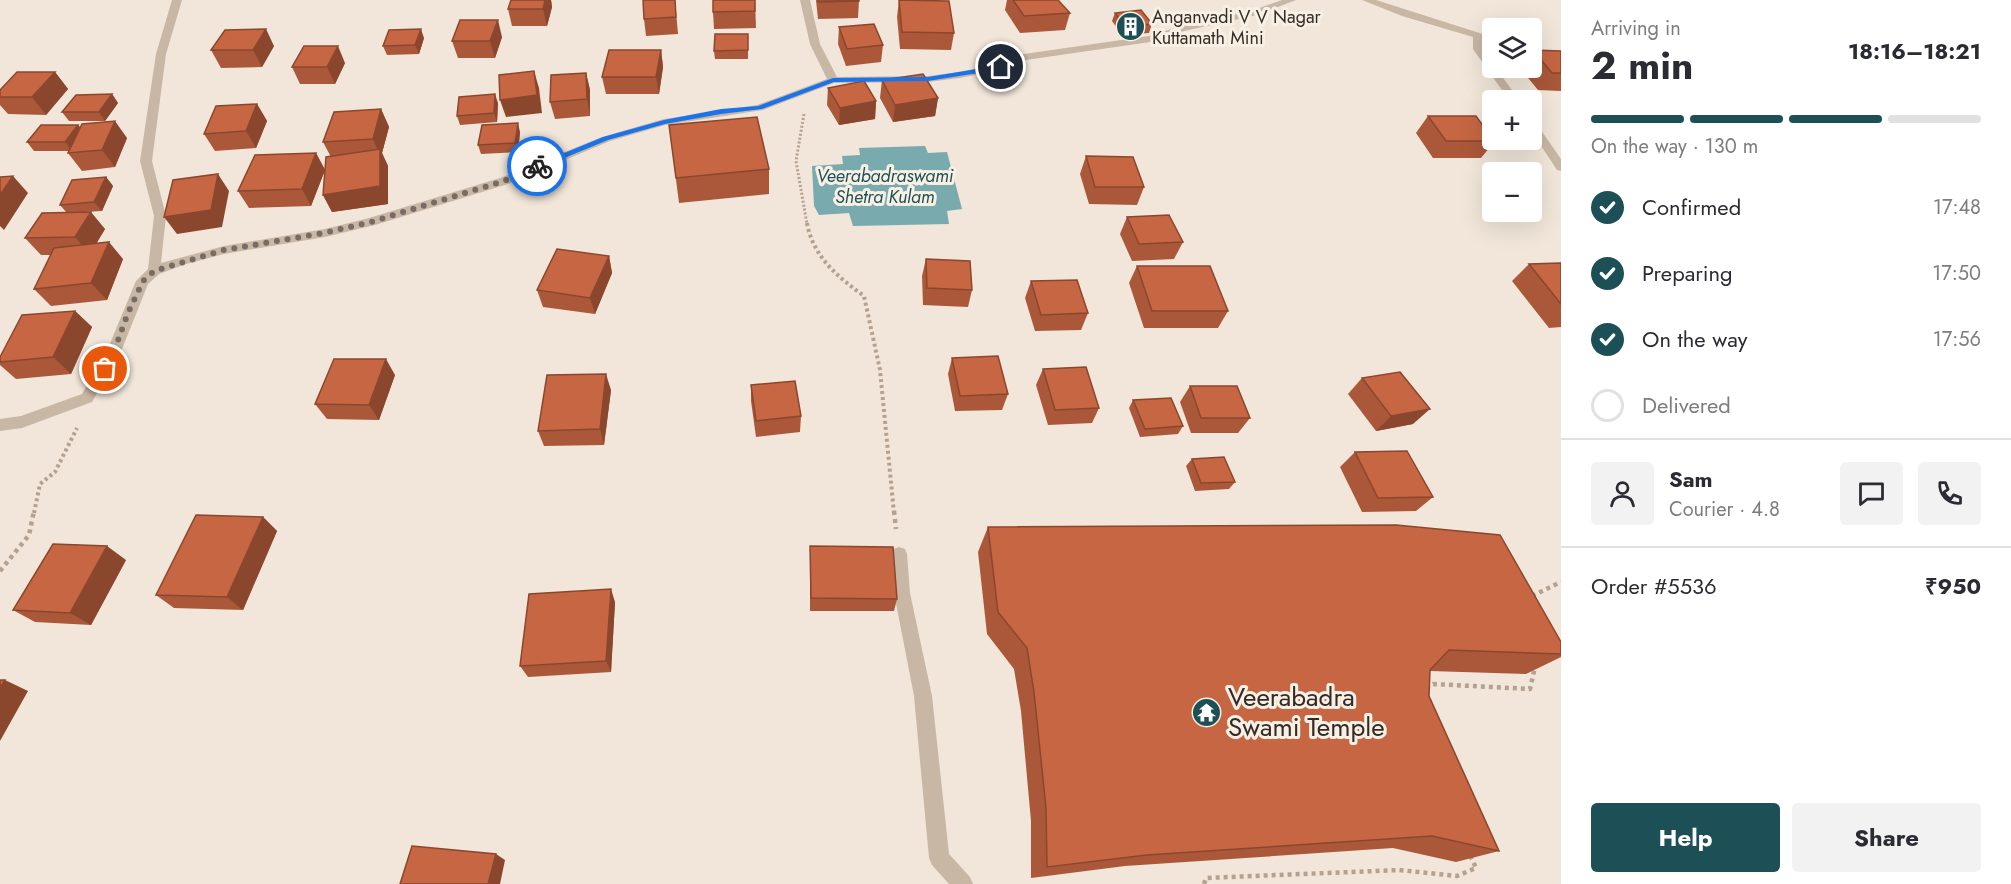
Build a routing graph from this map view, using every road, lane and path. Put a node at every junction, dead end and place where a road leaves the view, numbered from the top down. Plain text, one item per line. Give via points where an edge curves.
1 (177, 0) edge
2 (805, 0) edge
3 (1291, 0) edge
4 (1367, 0) edge
5 (1478, 35) junction
6 (1482, 36) edge
7 (833, 80) junction
8 (806, 90) junction
9 (1507, 90) edge
10 (1542, 139) edge
11 (1561, 167) edge
12 (154, 271) junction
13 (87, 398) junction
14 (0, 424) edge
15 (899, 554) joint
16 (0, 571) edge
17 (1561, 582) edge
18 (1522, 598) edge
19 (1532, 660) edge
20 (1419, 692) edge
21 (1466, 847) edge
22 (963, 884) edge
23 (1204, 884) edge

1 - 12 street via 161,54 146,161 160,216
2 - 7 street via 815,44
3 - 7 street via 1150,39 1024,57 1001,67 960,75
4 - 5 street
5 - 6 street
5 - 9 street via 1478,49
7 - 8 street
8 - 12 street via 759,108 664,122 606,139 504,181 371,222 224,250
8 - 15 path via 796,161 809,235 832,272 864,296 880,370
10 - 11 street
12 - 13 street via 143,281 113,354
13 - 14 street via 22,422
13 - 16 path via 55,472 40,483 29,535
15 - 22 street via 902,593 923,696 939,858
17 - 18 path
19 - 20 path via 1536,670 1530,689 1432,684
21 - 23 path via 1476,868 1457,876 1399,870 1330,872 1206,878

